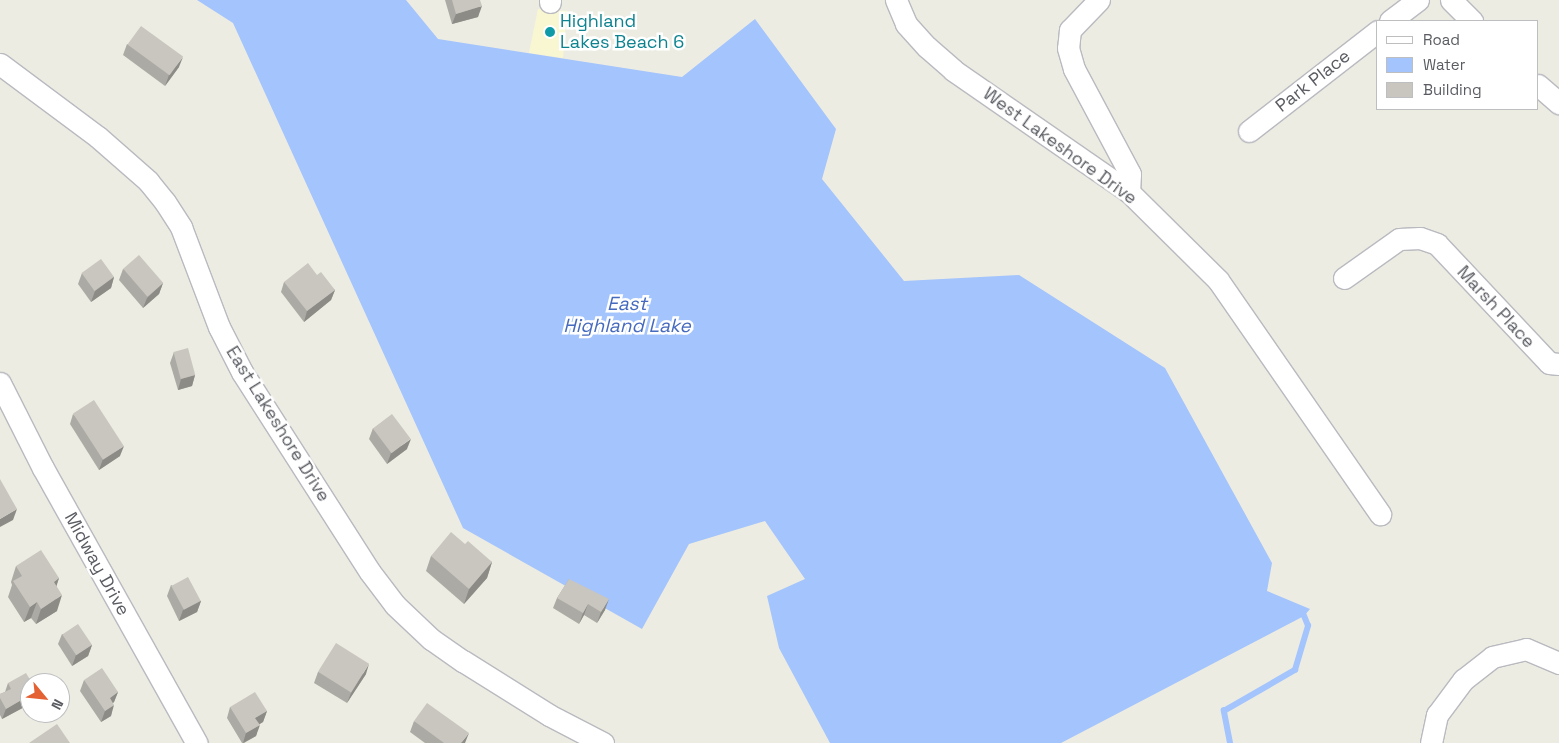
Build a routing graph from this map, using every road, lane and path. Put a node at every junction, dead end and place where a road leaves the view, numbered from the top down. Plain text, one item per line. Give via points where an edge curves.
1 (896, 0) edge
2 (1099, 0) edge
3 (1418, 0) edge
4 (1452, 0) edge
5 (1391, 20) edge
6 (1471, 20) edge
7 (1376, 33) edge
8 (0, 64) edge
9 (1539, 86) edge
10 (1559, 103) edge
11 (1249, 131) dead end
12 (1129, 192) junction
13 (1344, 278) dead end
14 (1559, 364) edge
15 (0, 383) edge
16 (1380, 514) dead end
17 (1559, 664) edge
18 (197, 743) edge
19 (603, 743) edge
20 (1431, 743) edge

1 - 12 street, West Lakeshore Drive via 906,24 926,48
2 - 12 street via 1070,30 1068,48 1074,69 1130,174
3 - 5 street
4 - 6 street
7 - 11 street, Park Place
8 - 19 street, East Lakeshore Drive via 98,137 148,181 165,202 181,227 219,327 242,372 370,572 395,605 431,639 463,661 549,715
9 - 10 street
12 - 16 street, West Lakeshore Drive via 1218,280
13 - 14 street, Marsh Place via 1399,239 1420,238 1437,244 1549,363
15 - 18 street, Midway Drive via 43,468
17 - 20 street via 1526,649 1492,657 1463,680 1437,714

